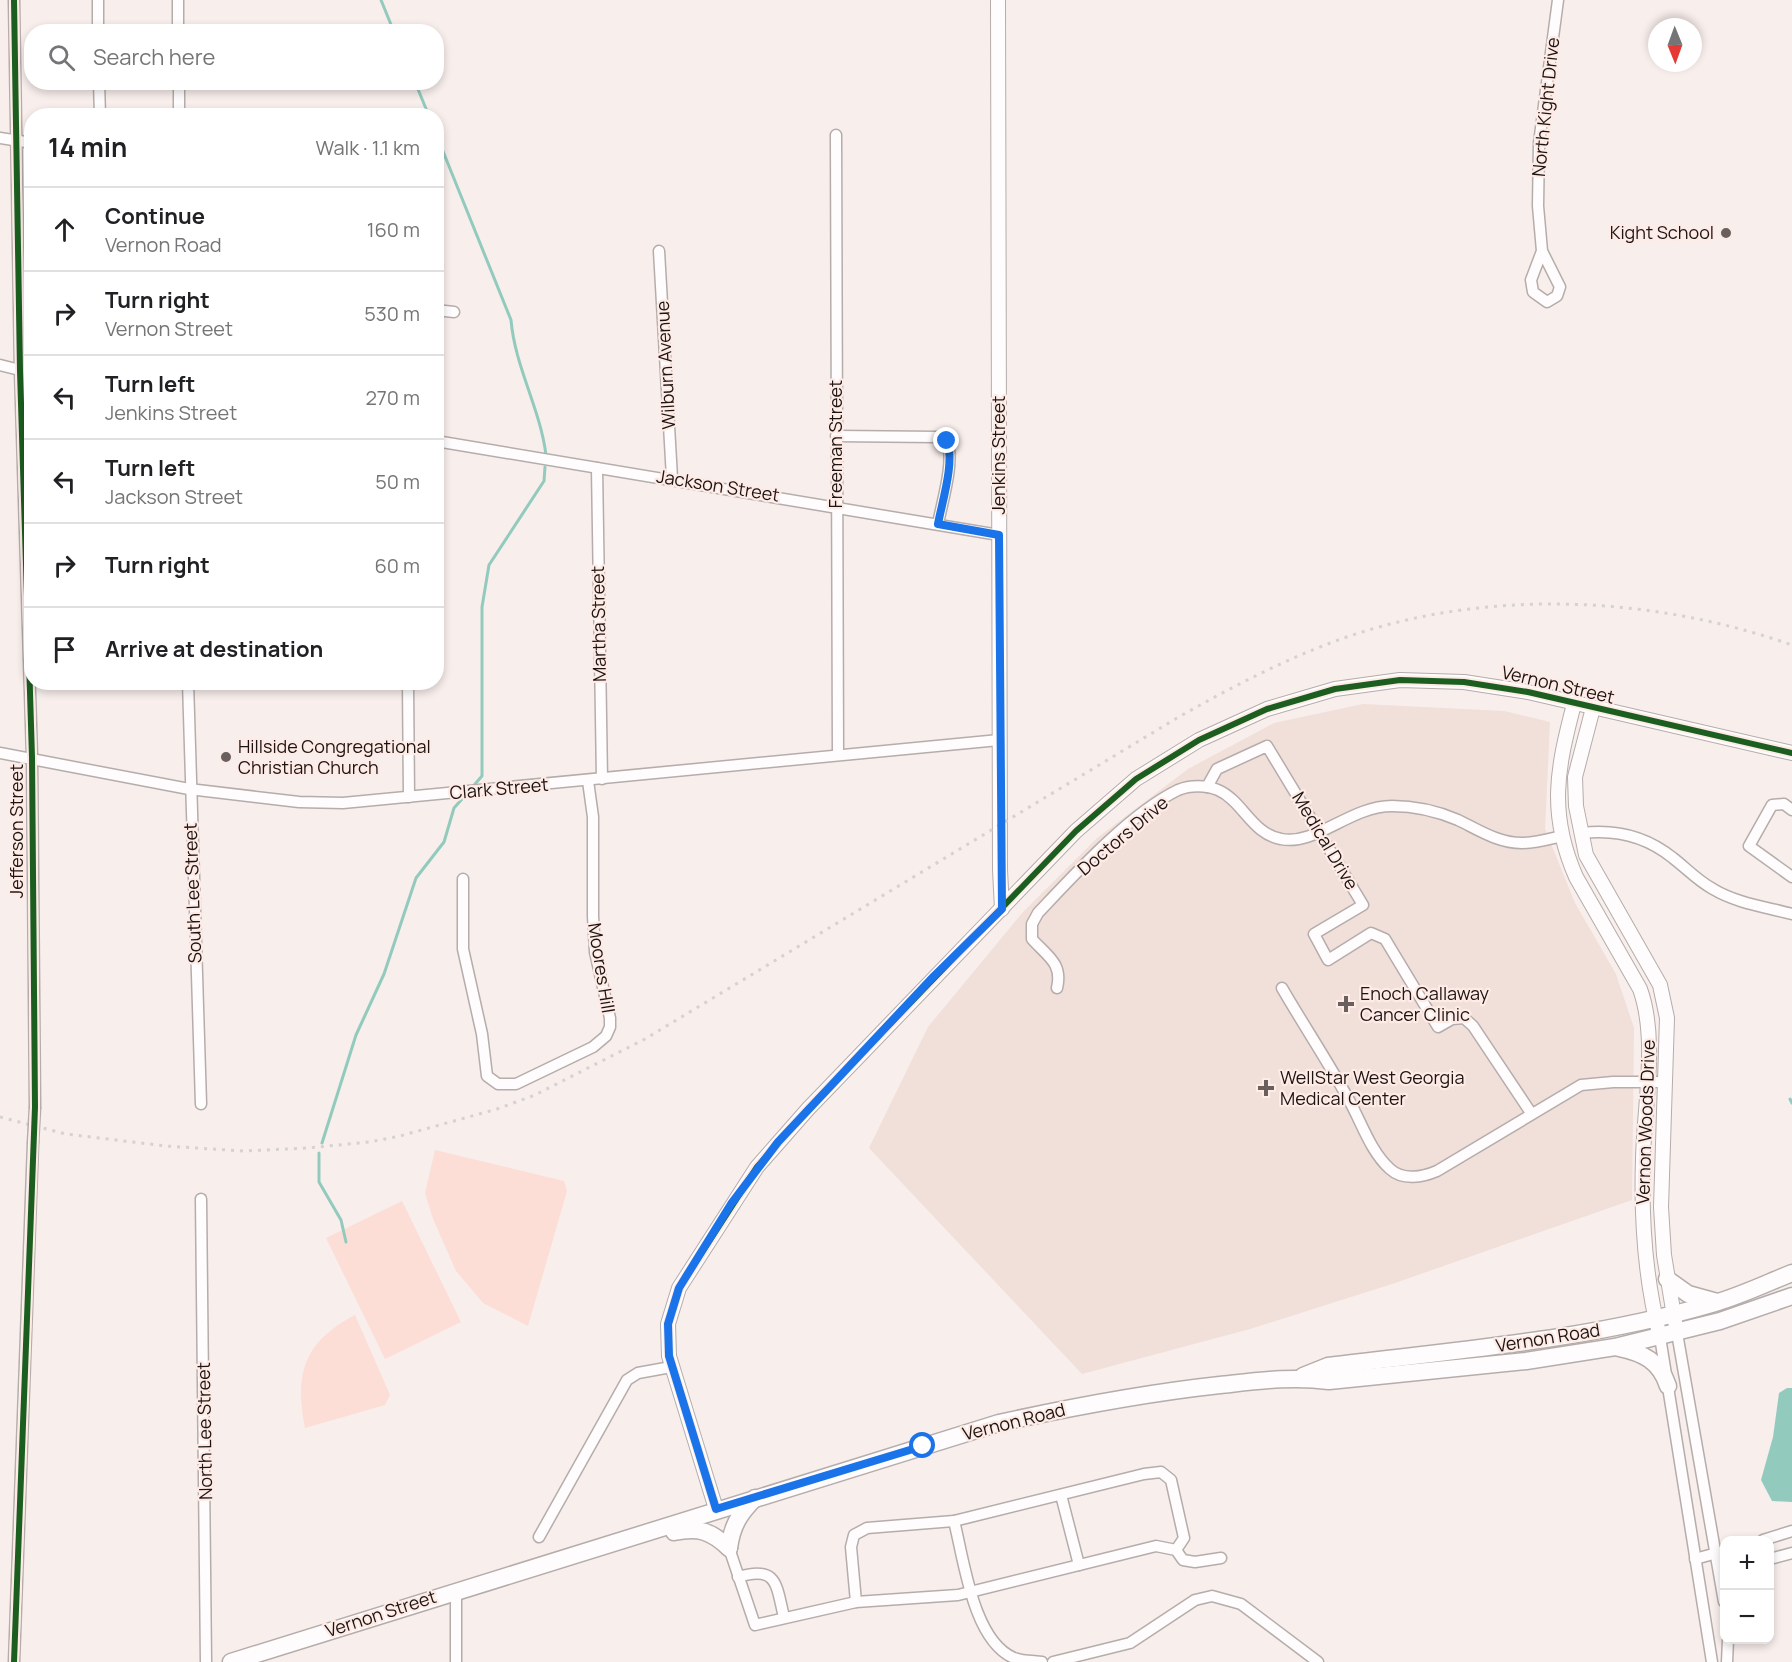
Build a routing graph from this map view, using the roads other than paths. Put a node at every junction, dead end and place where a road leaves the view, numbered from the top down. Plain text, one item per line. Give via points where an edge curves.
1 (14, 0) edge
2 (98, 0) edge
3 (178, 0) edge
4 (998, 0) edge
5 (1558, 0) edge
6 (98, 24) edge
7 (178, 24) edge
8 (99, 90) edge
9 (179, 90) edge
10 (100, 108) edge
11 (179, 108) edge
12 (836, 135) dead end
13 (0, 138) edge
14 (17, 140) junction
15 (24, 141) edge
16 (659, 251) dead end
17 (1542, 251) dead end
18 (444, 311) edge
19 (454, 312) dead end
20 (24, 320) edge
21 (0, 365) edge
22 (24, 371) edge
23 (836, 436) junction
24 (444, 442) edge
25 (597, 468) junction
26 (672, 478) junction
27 (836, 506) junction
28 (938, 524) junction
29 (999, 535) junction
30 (31, 690) edge
31 (188, 690) edge
32 (408, 690) edge
33 (1574, 704) junction
34 (1593, 708) junction
35 (999, 740) junction
36 (0, 753) edge
37 (838, 753) junction
38 (1792, 753) edge
39 (32, 758) junction
40 (602, 779) junction
41 (588, 781) junction
42 (1207, 787) junction
43 (189, 789) junction
44 (409, 797) junction
45 (1792, 810) edge
46 (1320, 832) junction
47 (1582, 833) junction
48 (1562, 836) junction
49 (1792, 877) edge
50 (463, 879) dead end
51 (1002, 909) junction
52 (1792, 914) edge
53 (1057, 988) dead end
54 (1282, 988) dead end
55 (1647, 1081) junction
56 (1665, 1082) junction
57 (201, 1104) dead end
58 (1531, 1113) junction
59 (201, 1199) dead end
60 (1792, 1273) edge
61 (1667, 1279) junction
62 (1792, 1296) edge
63 (1718, 1302) junction
64 (1674, 1314) junction
65 (1655, 1318) junction
66 (1677, 1333) junction
67 (1660, 1337) junction
68 (1615, 1347) junction
69 (671, 1366) junction
70 (1299, 1377) junction
71 (1668, 1386) junction
72 (1061, 1495) junction
73 (756, 1497) junction
74 (716, 1509) junction
75 (954, 1521) junction
76 (1792, 1531) edge
77 (539, 1537) dead end
78 (1774, 1537) edge
79 (625, 1539) junction
80 (1720, 1547) edge
81 (729, 1548) junction
82 (1176, 1550) junction
83 (1720, 1552) edge
84 (1792, 1552) edge
85 (1221, 1558) dead end
86 (1774, 1558) edge
87 (1695, 1559) junction
88 (1079, 1564) junction
89 (530, 1567) joint
90 (1720, 1574) edge
91 (738, 1577) junction
92 (1699, 1580) junction
93 (456, 1590) junction
94 (972, 1591) junction
95 (856, 1602) junction
96 (784, 1617) junction
97 (1728, 1644) edge
98 (1315, 1661) edge
99 (14, 1662) edge
100 (207, 1662) edge
101 (231, 1662) edge
102 (456, 1662) edge
103 (1042, 1662) edge
104 (1053, 1662) edge
105 (1712, 1662) edge
106 (1727, 1662) edge

1 - 14 street, Jefferson Street
2 - 6 street
3 - 7 street
4 - 29 street, Jenkins Street
5 - 17 street, North Kight Drive via 1539,143
8 - 10 street
9 - 11 street
12 - 23 street, Freeman Street
13 - 14 street
14 - 15 street
14 - 20 street, Jefferson Street
16 - 26 street, Wilburn Avenue
18 - 19 street
21 - 22 street
23 - 27 street, Freeman Street
23 - 28 street via 937,437 947,441 950,456
24 - 25 street, Jackson Street
25 - 26 street, Jackson Street
25 - 40 street, Martha Street
26 - 27 street, Jackson Street
27 - 28 street, Jackson Street
27 - 37 street, Freeman Street
28 - 29 street, Jackson Street
29 - 35 street, Jenkins Street
30 - 39 street, Jefferson Street
31 - 43 street, South Lee Street
32 - 44 street
33 - 34 street, Vernon Street
33 - 48 street, Vernon Woods Drive via 1557,780 1557,814
33 - 51 street, Vernon Street via 1486,685 1421,679 1335,689 1267,709 1199,740 1136,779 1076,831
34 - 38 street, Vernon Street
34 - 47 street, Vernon Woods Drive via 1575,777
35 - 37 street, Clark Street
35 - 51 street, Jenkins Street
36 - 39 street, Clark Street
37 - 40 street, Clark Street
39 - 43 street, Clark Street
39 - 99 street, Jefferson Street, bridge via 35,1107
40 - 41 street, Clark Street
41 - 44 street, Clark Street
41 - 50 street, Moores Hill via 593,817 592,916 610,1018 606,1036 593,1047 516,1084 498,1084 487,1076 463,949
42 - 46 street via 1232,799 1271,837 1292,840
42 - 46 street, Medical Drive via 1216,769 1267,746
42 - 53 street, Doctors Drive via 1177,791 1143,814 1104,846 1038,913 1032,924 1032,939 1056,964
43 - 44 street, Clark Street via 299,802
43 - 57 street, South Lee Street
45 - 49 street via 1784,804 1772,805 1749,846
46 - 48 street via 1358,812 1389,806 1432,811 1514,843
46 - 58 street, Medical Drive via 1363,904 1314,934 1328,960 1371,933 1385,939 1438,1027 1464,1018 1473,1026
47 - 48 street
47 - 52 street via 1616,832 1638,838 1666,852 1724,896
47 - 56 street, Vernon Woods Drive via 1598,878 1660,986 1668,1030
48 - 55 street, Vernon Woods Drive via 1576,877 1643,998 1649,1030
51 - 69 street, Vernon Street via 934,976 757,1167 705,1244 674,1300 667,1335
54 - 58 street via 1390,1170 1424,1177
55 - 56 street
55 - 58 street via 1581,1085
55 - 65 street, Vernon Woods Drive via 1643,1209
56 - 61 street, Vernon Woods Drive via 1661,1195
59 - 100 street, North Lee Street
60 - 63 main road, Vernon Road
61 - 63 main road via 1688,1293
61 - 64 street, Vernon Woods Drive
62 - 66 main road, Vernon Road
63 - 64 main road, Vernon Road
64 - 65 main road, Vernon Road
64 - 66 street, Vernon Woods Drive
65 - 67 street, Vernon Woods Drive
65 - 70 main road, Vernon Road via 1514,1345 1328,1366
66 - 67 main road, Vernon Road
66 - 80 street, Vernon Woods Drive
67 - 68 main road, Vernon Road
67 - 71 street, Vernon Woods Drive
68 - 70 main road, Vernon Road via 1526,1361 1329,1381
68 - 71 main road via 1652,1360
69 - 74 street, Vernon Street
69 - 77 street via 638,1373 627,1380
70 - 73 main road, Vernon Road via 1155,1393 1009,1420
71 - 87 street, Vernon Woods Drive
72 - 75 street
72 - 82 street via 1161,1472 1171,1480 1184,1539
72 - 88 street
73 - 74 main road, Vernon Road
73 - 81 main road via 731,1530
74 - 79 main road, Vernon Road
75 - 94 street
75 - 95 street via 867,1528 855,1535 851,1547
76 - 78 street
79 - 81 main road via 704,1530
79 - 89 main road, Vernon Road
81 - 91 street
82 - 85 street via 1183,1560
82 - 88 street via 1156,1546
83 - 87 street
84 - 86 street
87 - 92 street, Vernon Woods Drive
88 - 94 street
89 - 93 main road, Vernon Street
90 - 92 street
91 - 96 street via 767,1573 775,1581
91 - 96 street via 754,1625
92 - 105 street, Vernon Woods Drive
93 - 101 main road, Vernon Street
93 - 102 street
94 - 95 street
94 - 103 street via 978,1617 992,1640 1014,1658
95 - 96 street
97 - 106 street
98 - 104 street via 1241,1604 1212,1596 1195,1600 1130,1643

